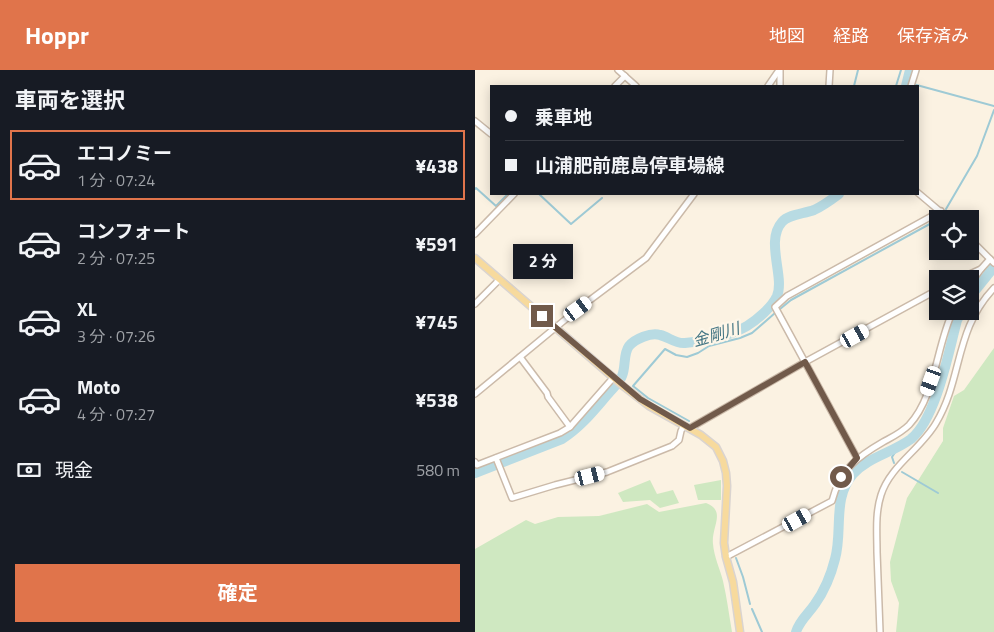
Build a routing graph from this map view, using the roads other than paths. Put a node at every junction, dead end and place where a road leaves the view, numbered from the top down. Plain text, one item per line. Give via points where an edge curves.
1 (618, 70) edge
2 (779, 70) edge
3 (830, 70) edge
4 (916, 70) edge
5 (625, 76) junction
6 (616, 85) edge
7 (635, 85) edge
8 (769, 85) edge
9 (780, 85) edge
10 (829, 85) edge
11 (911, 85) edge
12 (475, 121) edge
13 (490, 133) edge
14 (919, 194) edge
15 (513, 195) edge
16 (693, 195) edge
17 (940, 210) edge
18 (929, 218) edge
19 (475, 234) edge
20 (979, 248) edge
21 (475, 258) edge
22 (992, 261) edge
23 (981, 268) junction
24 (977, 270) edge
25 (979, 271) edge
26 (499, 280) junction
27 (994, 288) edge
28 (929, 294) edge
29 (475, 304) edge
30 (950, 320) edge
31 (556, 328) junction
32 (520, 357) junction
33 (805, 362) junction
34 (613, 378) junction
35 (475, 394) edge
36 (570, 427) junction
37 (687, 427) junction
38 (497, 458) junction
39 (857, 458) junction
40 (475, 462) edge
41 (725, 557) junction
42 (740, 632) edge
43 (880, 632) edge

1 - 5 street
2 - 8 street
2 - 9 street
3 - 10 street
4 - 11 street
5 - 6 street
5 - 7 street
12 - 13 street
14 - 17 street
15 - 19 street
16 - 31 street via 646,258
18 - 33 street via 787,296 775,307
20 - 22 street
21 - 26 main road
22 - 23 street
23 - 24 street
23 - 25 street
26 - 29 street
26 - 31 main road
27 - 43 street via 971,320 937,421 929,435 895,471 881,495 877,518
28 - 33 street
30 - 39 street via 921,406 909,425 898,435
31 - 32 street
31 - 34 main road
32 - 35 street
32 - 36 street
33 - 37 street
33 - 39 street
34 - 36 street
34 - 37 main road via 649,406
36 - 38 street
37 - 38 street via 672,446 607,472 512,498
37 - 41 main road via 716,447 723,461 727,486
38 - 40 street via 477,466
39 - 41 street via 841,477 832,501
41 - 42 main road via 733,582

